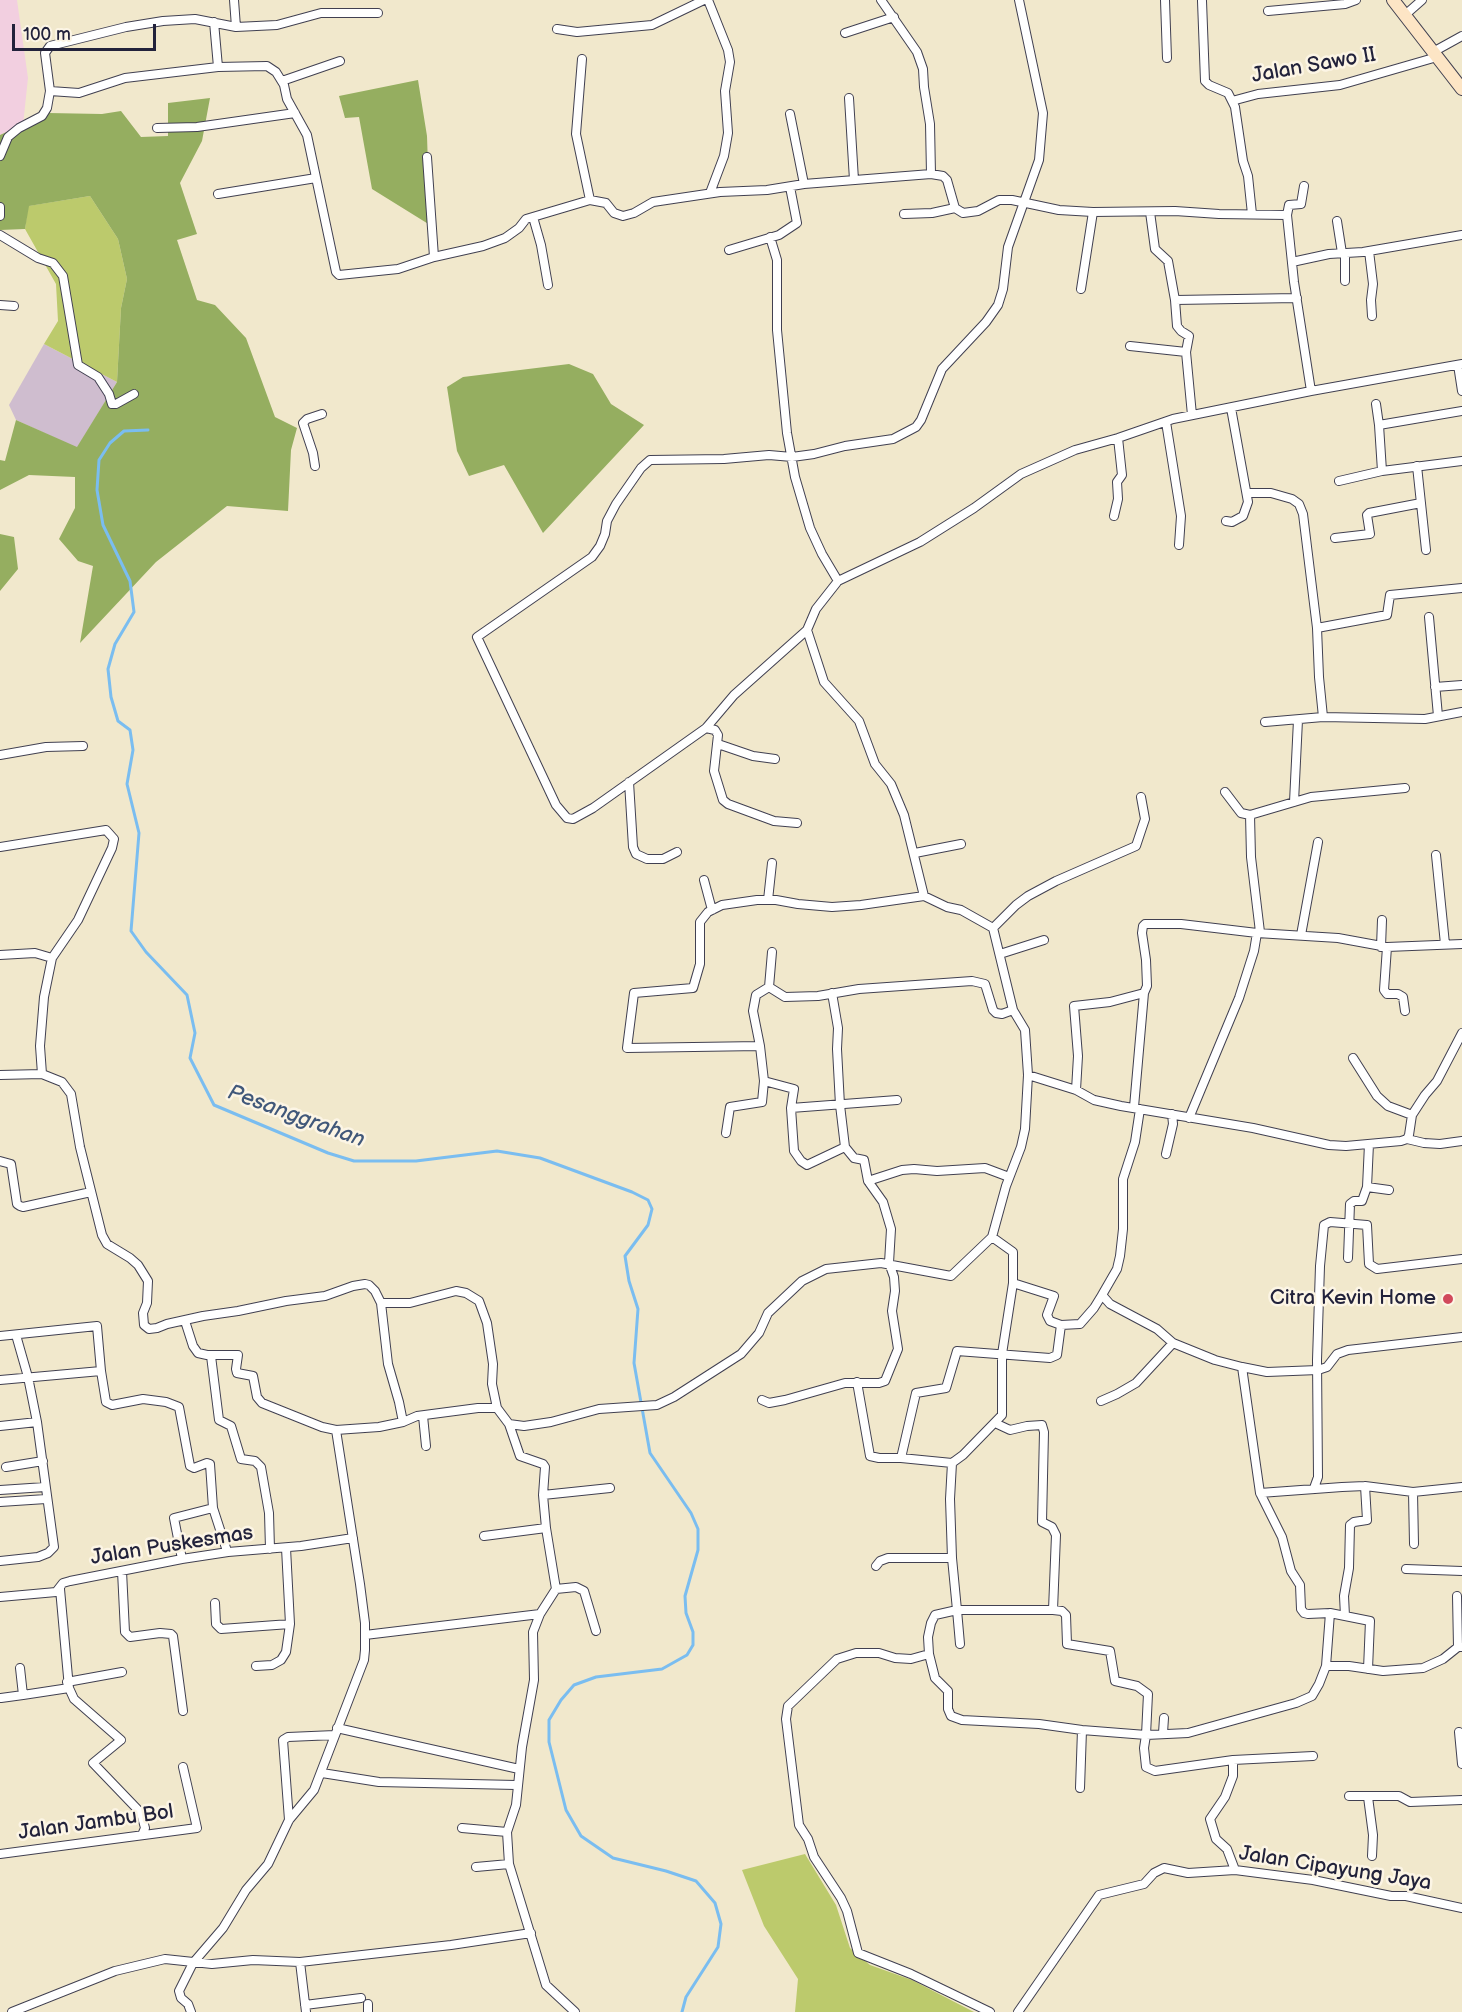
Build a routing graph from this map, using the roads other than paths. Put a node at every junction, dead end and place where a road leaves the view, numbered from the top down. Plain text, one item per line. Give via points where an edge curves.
1 (234, 0) edge
2 (706, 0) edge
3 (881, 0) edge
4 (1019, 0) edge
5 (1165, 0) edge
6 (1205, 0) edge
7 (1356, 0) edge
8 (1393, 0) edge
9 (1422, 0) edge
10 (1268, 11) dead end
11 (378, 14) dead end
12 (1405, 15) junction
13 (894, 17) junction
14 (214, 22) junction
15 (236, 27) junction
16 (556, 29) dead end
17 (845, 33) dead end
18 (1462, 36) edge
19 (1435, 54) junction
20 (1167, 58) dead end
21 (582, 59) dead end
22 (340, 61) dead end
23 (218, 67) junction
24 (282, 81) junction
25 (1462, 89) edge
26 (50, 91) junction
27 (849, 98) dead end
28 (1232, 101) junction
29 (295, 113) junction
30 (790, 114) dead end
31 (157, 128) dead end
32 (0, 156) edge
33 (426, 157) dead end
34 (931, 174) junction
35 (316, 178) junction
36 (854, 180) junction
37 (804, 184) junction
38 (1305, 186) dead end
39 (790, 187) junction
40 (710, 193) junction
41 (218, 194) dead end
42 (590, 200) junction
43 (1024, 201) junction
44 (0, 207) edge
45 (955, 208) junction
46 (1093, 212) junction
47 (1150, 212) junction
48 (904, 214) dead end
49 (1252, 214) junction
50 (1287, 215) junction
51 (0, 216) edge
52 (533, 217) junction
53 (1337, 221) dead end
54 (0, 235) edge
55 (1462, 235) edge
56 (770, 237) junction
57 (729, 250) dead end
58 (1369, 250) junction
59 (1343, 253) junction
60 (434, 257) junction
61 (1292, 262) junction
62 (1345, 281) dead end
63 (548, 285) dead end
64 (1081, 289) dead end
65 (1297, 298) junction
66 (1175, 300) junction
67 (0, 305) edge
68 (14, 306) dead end
69 (1372, 316) dead end
70 (1130, 346) dead end
71 (1186, 352) junction
72 (1460, 364) edge
73 (1462, 390) edge
74 (1311, 391) junction
75 (134, 394) dead end
76 (1376, 404) dead end
77 (1231, 408) junction
78 (1462, 411) edge
79 (322, 414) dead end
80 (1192, 415) junction
81 (1166, 422) junction
82 (1379, 425) junction
83 (1118, 438) junction
84 (792, 457) junction
85 (1462, 461) edge
86 (315, 466) dead end
87 (1417, 466) junction
88 (1382, 471) junction
89 (1339, 481) dead end
90 (1247, 493) junction
91 (1421, 503) junction
92 (1114, 516) dead end
93 (1226, 521) dead end
94 (1335, 538) dead end
95 (1179, 545) dead end
96 (1426, 549) dead end
97 (838, 582) junction
98 (1462, 588) edge
99 (1429, 617) dead end
100 (1317, 628) junction
101 (807, 630) junction
102 (1462, 685) edge
103 (1435, 687) junction
104 (1462, 711) edge
105 (1438, 716) junction
106 (1323, 717) junction
107 (1298, 720) junction
108 (1265, 722) dead end
109 (706, 728) junction
110 (718, 744) junction
111 (83, 746) dead end
112 (0, 755) edge
113 (774, 759) dead end
114 (629, 782) junction
115 (1405, 788) dead end
116 (1225, 792) dead end
117 (1141, 797) dead end
118 (1294, 802) junction
119 (1250, 815) junction
120 (797, 824) dead end
121 (1318, 842) dead end
122 (962, 844) dead end
123 (0, 847) edge
124 (677, 852) dead end
125 (915, 853) junction
126 (1436, 855) dead end
127 (772, 863) dead end
128 (704, 880) dead end
129 (924, 896) junction
130 (768, 900) junction
131 (712, 910) junction
132 (1382, 920) dead end
133 (993, 928) junction
134 (1258, 932) junction
135 (1301, 935) junction
136 (1044, 940) dead end
137 (1445, 944) junction
138 (1462, 944) edge
139 (1384, 947) junction
140 (772, 952) dead end
141 (1000, 954) junction
142 (0, 955) edge
143 (52, 958) junction
144 (769, 987) junction
145 (832, 993) junction
146 (1144, 993) junction
147 (1014, 1010) junction
148 (1405, 1011) dead end
149 (1462, 1033) edge
150 (760, 1046) junction
151 (1353, 1058) dead end
152 (42, 1074) junction
153 (0, 1075) edge
154 (1028, 1075) junction
155 (764, 1081) junction
156 (1076, 1090) junction
157 (897, 1100) dead end
158 (840, 1105) junction
159 (790, 1108) junction
160 (1137, 1108) junction
161 (1172, 1114) junction
162 (1412, 1115) junction
163 (1189, 1118) junction
164 (726, 1133) dead end
165 (1407, 1139) junction
166 (1462, 1141) edge
167 (1369, 1144) junction
168 (845, 1147) junction
169 (1166, 1154) dead end
170 (0, 1161) edge
171 (1009, 1177) junction
172 (868, 1181) junction
173 (1368, 1187) junction
174 (1389, 1190) dead end
175 (91, 1192) junction
176 (1349, 1225) junction
177 (992, 1237) junction
178 (1348, 1258) dead end
179 (1462, 1259) edge
180 (889, 1263) junction
181 (1013, 1283) junction
182 (1102, 1295) junction
183 (381, 1303) junction
184 (185, 1321) junction
185 (1061, 1325) junction
186 (16, 1335) junction
187 (0, 1336) edge
188 (1462, 1337) edge
189 (1173, 1343) junction
190 (1002, 1354) junction
191 (211, 1356) junction
192 (1242, 1367) junction
193 (1317, 1370) junction
194 (101, 1371) junction
195 (28, 1377) junction
196 (0, 1380) edge
197 (858, 1382) junction
198 (762, 1400) dead end
199 (1101, 1401) dead end
200 (497, 1408) junction
201 (423, 1416) junction
202 (37, 1422) junction
203 (403, 1422) junction
204 (995, 1423) junction
205 (509, 1424) junction
206 (0, 1426) edge
207 (336, 1430) junction
208 (426, 1446) dead end
209 (902, 1458) junction
210 (43, 1461) junction
211 (952, 1463) junction
212 (6, 1467) dead end
213 (45, 1486) junction
214 (1365, 1486) junction
215 (1462, 1486) edge
216 (610, 1488) dead end
217 (1314, 1488) junction
218 (0, 1490) edge
219 (1413, 1492) junction
220 (1260, 1493) junction
221 (543, 1495) junction
222 (46, 1499) junction
223 (0, 1502) edge
224 (213, 1508) junction
225 (546, 1528) junction
226 (484, 1536) dead end
227 (353, 1538) junction
228 (1414, 1544) dead end
229 (226, 1548) dead end
230 (286, 1548) junction
231 (270, 1550) junction
232 (952, 1558) junction
233 (182, 1559) junction
234 (0, 1561) edge
235 (876, 1566) dead end
236 (1406, 1569) dead end
237 (122, 1571) junction
238 (1462, 1571) edge
239 (60, 1589) junction
240 (556, 1589) junction
241 (1457, 1596) dead end
242 (0, 1597) edge
243 (214, 1603) dead end
244 (957, 1610) junction
245 (1053, 1610) junction
246 (1330, 1613) junction
247 (540, 1614) junction
248 (1345, 1616) junction
249 (290, 1624) junction
250 (596, 1632) dead end
251 (365, 1635) junction
252 (960, 1644) dead end
253 (1460, 1647) edge
254 (929, 1654) junction
255 (256, 1666) dead end
256 (1326, 1666) junction
257 (20, 1668) dead end
258 (1368, 1669) junction
259 (122, 1672) dead end
260 (68, 1685) junction
261 (23, 1695) junction
262 (1, 1698) edge
263 (183, 1711) dead end
264 (1164, 1718) dead end
265 (1082, 1730) junction
266 (336, 1731) junction
267 (1459, 1732) dead end
268 (1163, 1733) junction
269 (1146, 1735) junction
270 (1313, 1756) dead end
271 (1233, 1760) junction
272 (1462, 1764) edge
273 (183, 1767) dead end
274 (519, 1769) junction
275 (322, 1773) junction
276 (516, 1785) junction
277 (1080, 1788) dead end
278 (1348, 1796) dead end
279 (1368, 1797) junction
280 (1462, 1800) edge
281 (290, 1820) junction
282 (462, 1828) dead end
283 (507, 1832) junction
284 (142, 1835) junction
285 (0, 1854) edge
286 (1372, 1856) dead end
287 (509, 1864) junction
288 (477, 1867) dead end
289 (1235, 1870) junction
290 (1462, 1908) edge
291 (531, 1933) junction
292 (300, 1962) junction
293 (193, 1963) junction
294 (365, 2005) edge
295 (306, 2008) edge
296 (12, 2012) edge
297 (191, 2012) edge
298 (574, 2012) edge
299 (990, 2012) edge
300 (1018, 2012) edge

1 - 15 street
2 - 16 street via 652,25 577,32
2 - 40 street via 730,62 725,91 728,133
3 - 13 street
4 - 43 street via 1043,113 1039,160
5 - 20 street
6 - 28 street via 1205,81 1228,93
7 - 10 street
8 - 12 main road
9 - 12 street
11 - 15 street via 309,14 277,26
12 - 19 main road
13 - 17 street
13 - 34 street via 917,52 923,69
14 - 15 street
14 - 23 street
14 - 26 street via 163,21 50,46 45,59
18 - 19 street, Jalan Sawo II
19 - 25 main road
19 - 28 street, Jalan Sawo II via 1340,85 1258,94
21 - 42 street via 576,134
22 - 24 street
23 - 24 street via 267,66
23 - 26 street via 124,78 79,93
24 - 29 street
26 - 32 street via 45,112 8,137
27 - 36 street
28 - 49 street
29 - 31 street via 197,127
29 - 35 street via 307,135
30 - 37 street
33 - 60 street
34 - 36 street
34 - 45 street via 947,180
35 - 41 street
35 - 60 street via 339,275 398,269
36 - 37 street
37 - 39 street
38 - 50 street via 1301,204 1289,205
39 - 40 street
39 - 56 street via 797,223
40 - 42 street via 653,202 623,216 606,203
42 - 52 street
43 - 45 street via 999,200 978,211 963,213
43 - 46 street via 1059,210
43 - 84 street via 1008,247 998,305 942,369 916,427 893,439
44 - 51 street
45 - 48 street
46 - 47 street
46 - 64 street
47 - 49 street
47 - 66 street via 1155,249 1168,261
49 - 50 street
50 - 61 street
52 - 60 street via 505,238
52 - 63 street
53 - 59 street
54 - 75 street via 52,263 63,276 78,365 98,377 112,404
55 - 58 street
56 - 57 street
56 - 84 street via 777,260 777,330
58 - 59 street
58 - 69 street
59 - 61 street
59 - 62 street
61 - 65 street
65 - 66 street
65 - 74 street
66 - 71 street via 1177,326 1189,336
67 - 68 street
70 - 71 street
71 - 80 street
72 - 73 street
72 - 74 street
74 - 77 street
76 - 82 street
77 - 80 street
77 - 90 street
78 - 82 street
79 - 86 street via 303,423
80 - 81 street
81 - 83 street
81 - 95 street via 1181,516
82 - 88 street
83 - 92 street via 1122,475 1117,482
83 - 97 street via 1075,450 1021,474 920,542
84 - 97 street via 810,528
84 - 114 street via 769,454 646,462 616,504 592,557 477,637 556,805 567,818 573,819 593,808
85 - 87 street
87 - 88 street
87 - 91 street
88 - 89 street
90 - 93 street via 1244,516
90 - 100 street via 1275,494 1299,504
91 - 94 street via 1369,513 1370,534
91 - 96 street
97 - 101 street via 816,609
98 - 100 street via 1390,595 1387,615
99 - 103 street
100 - 106 street
101 - 109 street via 734,695
101 - 125 street via 824,682 859,721 875,764 891,784
102 - 103 street
103 - 105 street
104 - 105 street
105 - 106 street
106 - 107 street
107 - 108 street
107 - 118 street
109 - 110 street via 716,731
109 - 114 street
110 - 113 street
110 - 120 street via 714,771 723,800 774,821
111 - 112 street
114 - 124 street via 636,854 663,859
115 - 118 street via 1337,793
116 - 119 street via 1241,813
117 - 133 street via 1145,819 1136,846 1028,896
118 - 119 street
119 - 134 street
121 - 135 street
122 - 125 street
123 - 143 street via 106,830 114,839 71,934
125 - 129 street
126 - 137 street
127 - 130 street
128 - 131 street
129 - 130 street via 832,907
129 - 133 street
130 - 131 street via 722,905
131 - 150 street via 700,922 700,964 694,985 690,989 634,993 627,1048
132 - 139 street
133 - 141 street
134 - 135 street
134 - 146 street via 1181,924 1144,925
134 - 163 street via 1239,998
135 - 139 street
136 - 141 street
137 - 138 street
137 - 139 street
139 - 148 street via 1384,990 1403,997
140 - 144 street
141 - 147 street
142 - 143 street via 35,953
143 - 152 street via 44,997
144 - 145 street via 785,997
144 - 150 street via 756,995 754,1002
145 - 147 street via 924,983 981,982 996,1013
145 - 158 street via 838,1028
146 - 156 street via 1110,1002 1074,1005
146 - 160 street
147 - 154 street via 1024,1030
149 - 162 street via 1437,1082
150 - 155 street
151 - 162 street via 1382,1101
152 - 153 street
152 - 175 street via 62,1082 72,1094
154 - 156 street
154 - 171 street via 1025,1129
155 - 159 street via 794,1089
155 - 164 street via 762,1102 730,1107
156 - 160 street via 1094,1100
157 - 158 street
158 - 159 street
158 - 168 street
159 - 168 street via 794,1151 805,1165
160 - 161 street
160 - 182 street via 1135,1142 1123,1179 1119,1262
161 - 163 street
161 - 169 street
162 - 165 street
163 - 167 street via 1329,1145
165 - 166 street via 1440,1144
165 - 167 street
167 - 173 street
168 - 172 street via 852,1157 864,1160
170 - 175 street via 11,1164 20,1206
171 - 172 street via 985,1168 915,1169
171 - 177 street
172 - 180 street via 881,1198 888,1217
173 - 174 street
173 - 176 street via 1362,1201 1350,1204
175 - 184 street via 107,1244 130,1258 148,1281 147,1303 142,1313 144,1325 149,1329
176 - 178 street
176 - 179 street via 1367,1226 1372,1268
176 - 193 street via 1324,1225
177 - 180 street via 951,1276
177 - 181 street via 1013,1252
180 - 197 street via 894,1277 892,1311 898,1349 885,1381
180 - 205 street via 826,1269 802,1281 768,1313 741,1354 657,1405 599,1409 524,1426
181 - 185 street via 1053,1294 1048,1320
181 - 190 street
182 - 185 street via 1083,1321
182 - 189 street
183 - 184 street via 365,1284 325,1296
183 - 200 street via 419,1301 456,1292 479,1301 487,1323
183 - 203 street via 388,1364
184 - 191 street via 195,1350
185 - 190 street via 1057,1355 1044,1358
186 - 187 street
186 - 194 street via 97,1326
186 - 195 street
188 - 193 street via 1348,1350 1336,1354 1327,1367
189 - 192 street
189 - 199 street via 1136,1383
190 - 204 street via 1002,1415
190 - 209 street via 957,1351 946,1388 916,1393
191 - 207 street via 238,1355 237,1373 253,1376 257,1397 267,1407
191 - 231 street via 219,1420 231,1426 241,1459 255,1461 261,1467
192 - 193 street via 1267,1372
192 - 220 street
193 - 217 street via 1318,1477
194 - 195 street
194 - 224 street via 109,1404 143,1399 179,1407 190,1466 210,1464
195 - 196 street
195 - 202 street
197 - 198 street via 772,1403
197 - 209 street via 870,1456
200 - 201 street
200 - 205 street
201 - 203 street
201 - 208 street
202 - 206 street
202 - 210 street
203 - 207 street
204 - 211 street
204 - 245 street via 1010,1430 1042,1425 1042,1522 1052,1527 1056,1535
205 - 221 street via 520,1456 544,1465
207 - 227 street
209 - 211 street
210 - 212 street
210 - 213 street
211 - 232 street
213 - 218 street
213 - 222 street
214 - 217 street
214 - 219 street
214 - 248 street via 1366,1520 1350,1525
215 - 219 street
216 - 221 street
217 - 220 street
219 - 228 street
220 - 246 street via 1300,1585 1302,1611
221 - 225 street
222 - 223 street
222 - 234 street via 54,1546 38,1557
224 - 229 street
224 - 233 street via 174,1518
225 - 226 street
225 - 240 street
227 - 230 street, Jalan Puskesmas
227 - 251 street
230 - 231 street, Jalan Puskesmas
230 - 249 street
231 - 233 street, Jalan Puskesmas
232 - 235 street via 888,1558
232 - 244 street
233 - 237 street, Jalan Puskesmas
236 - 238 street
237 - 239 street, Jalan Puskesmas via 63,1583
237 - 263 street via 125,1632 130,1637 160,1633 173,1636
239 - 242 street, Jalan Puskesmas via 39,1595
239 - 260 street
240 - 247 street
240 - 250 street via 576,1587 584,1591
241 - 253 street
243 - 249 street via 216,1624 221,1629
244 - 245 street
244 - 252 street
244 - 254 street via 935,1615 930,1623
245 - 269 street via 1066,1615 1067,1644 1110,1651 1115,1681 1137,1686 1148,1694
246 - 248 street
246 - 256 street
247 - 251 street
247 - 274 street via 533,1632 534,1680
248 - 258 street via 1371,1622
249 - 255 street via 281,1660
251 - 266 street via 364,1660
253 - 258 street via 1423,1668
254 - 265 street via 936,1678 948,1691 949,1713 955,1719
254 - 299 street via 911,1659 856,1653 837,1659 788,1706 786,1719 799,1825 844,1904 858,1953
256 - 258 street
256 - 268 street via 1312,1696 1296,1703 1188,1733
257 - 261 street
259 - 260 street
260 - 261 street
260 - 284 street via 74,1700 121,1740 93,1763 141,1813 145,1827
261 - 262 street
264 - 268 street
265 - 269 street
265 - 277 street
266 - 274 street
266 - 275 street
266 - 281 street via 283,1740
267 - 272 street
268 - 269 street
269 - 271 street via 1146,1767 1155,1771
270 - 271 street
271 - 289 street via 1233,1776 1225,1797 1210,1819 1216,1839 1227,1849
273 - 284 street, Jalan Jambu Bol via 196,1828
274 - 276 street
275 - 276 street via 379,1782
275 - 281 street
276 - 283 street via 516,1805
278 - 279 street
279 - 280 street via 1399,1796 1410,1802
279 - 286 street
281 - 293 street via 268,1864
282 - 283 street
283 - 287 street
284 - 285 street, Jalan Jambu Bol
287 - 288 street
287 - 291 street
289 - 290 street, Jalan Cipayung Jaya via 1313,1880
289 - 300 street, Jalan Cipayung Jaya via 1188,1873 1164,1868 1144,1884 1099,1895
291 - 292 street
291 - 298 street via 546,1986
292 - 293 street
292 - 295 street
293 - 296 street via 165,1959 115,1971
293 - 297 street via 179,1990
294 - 295 street

